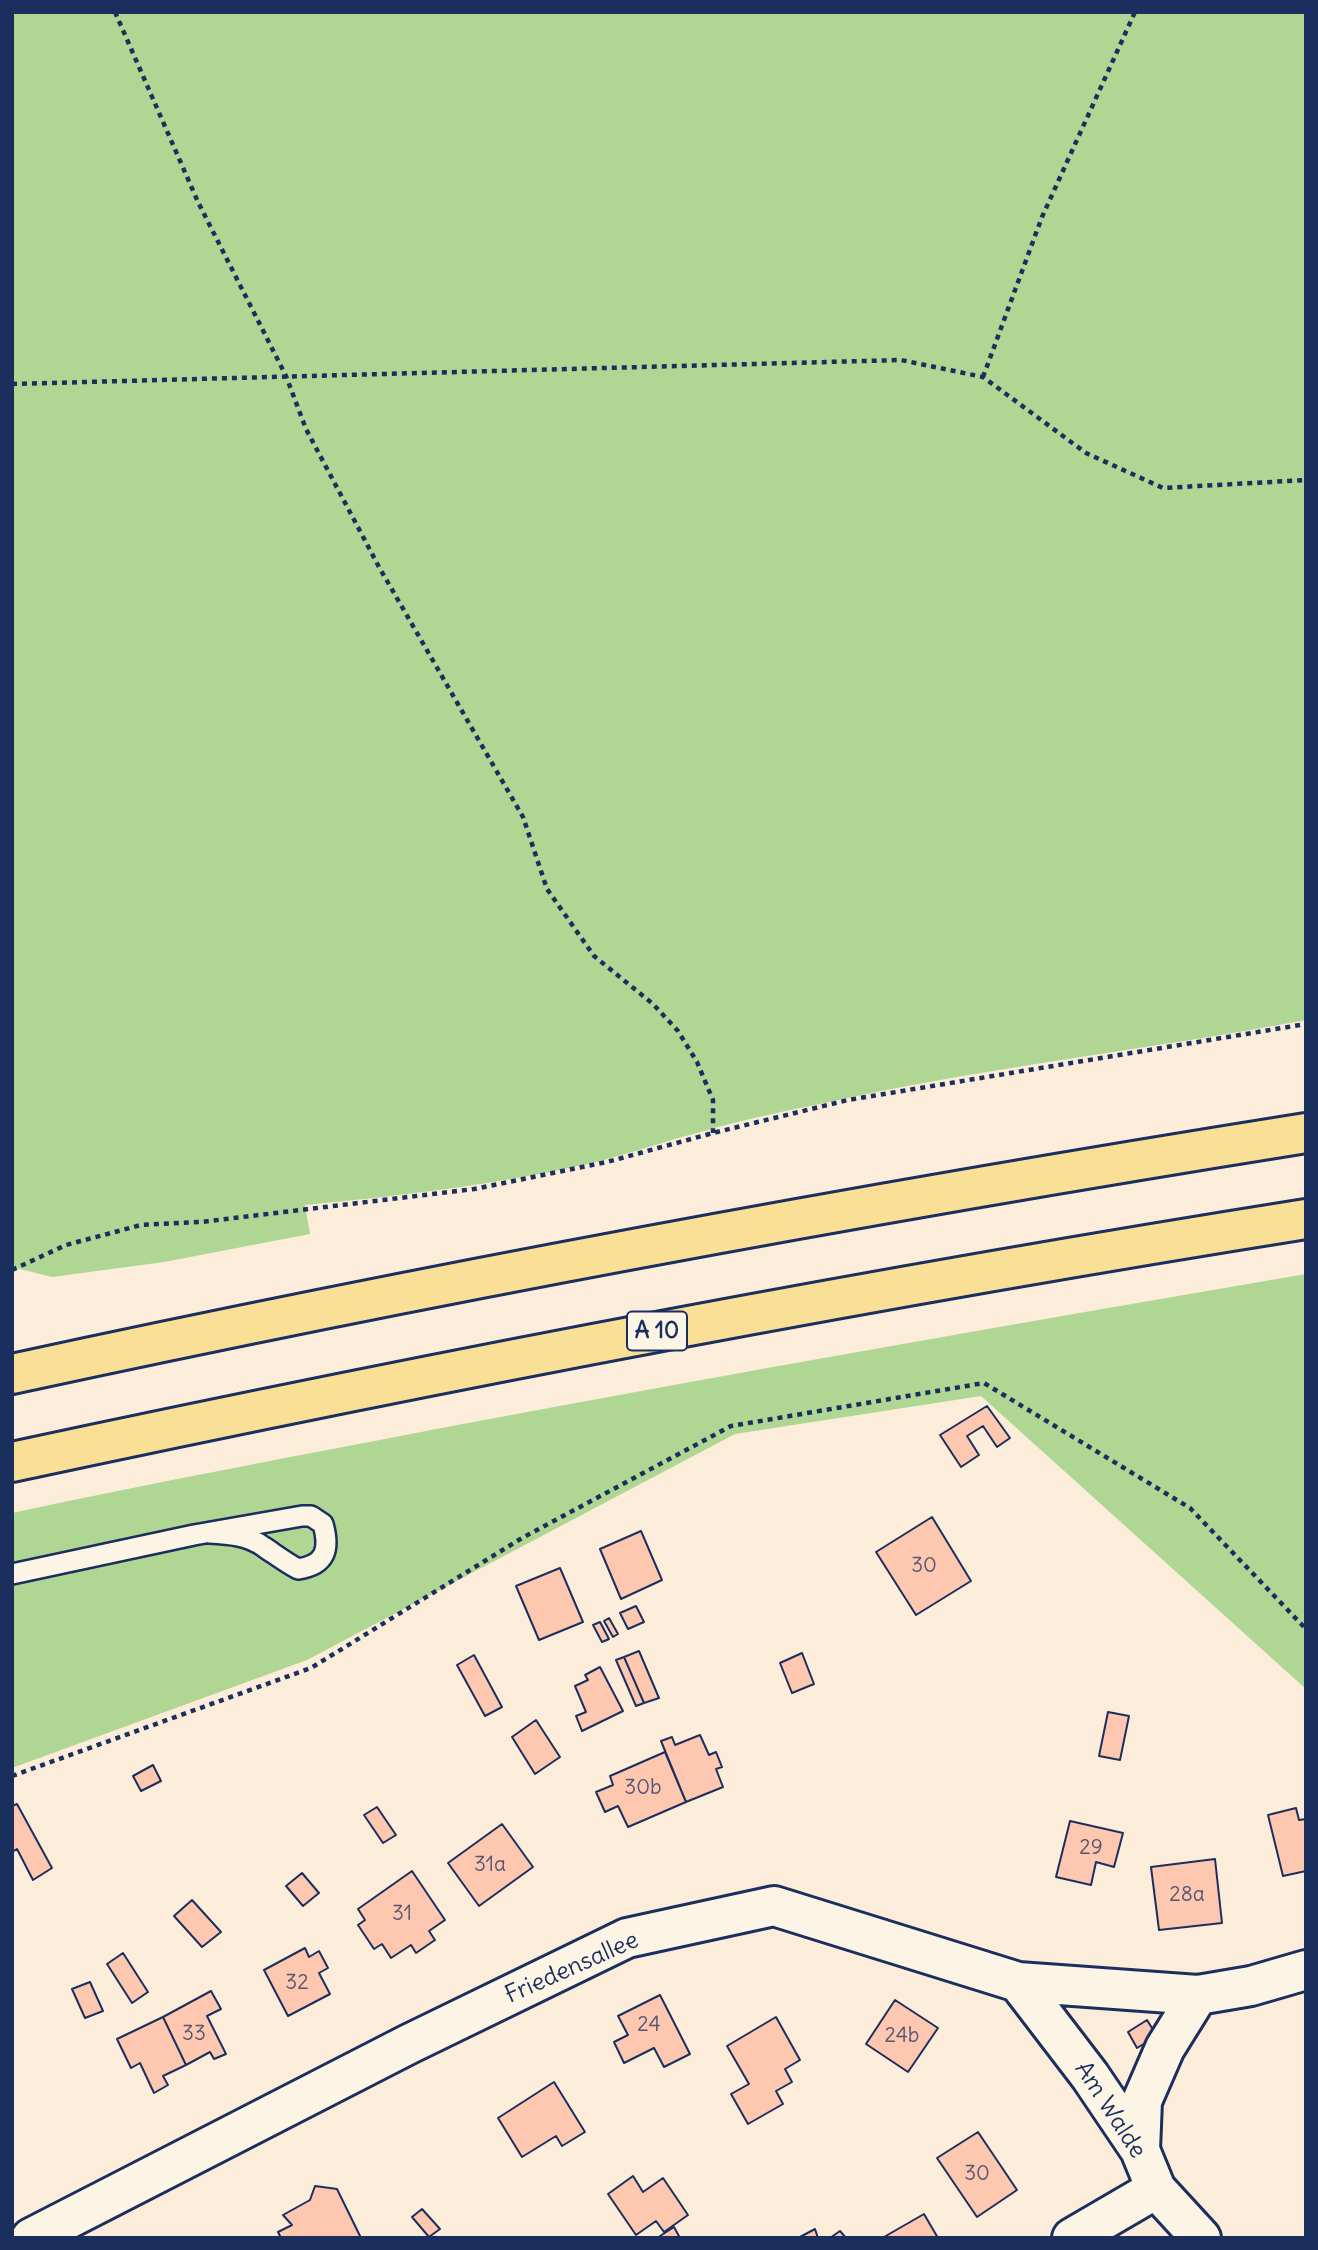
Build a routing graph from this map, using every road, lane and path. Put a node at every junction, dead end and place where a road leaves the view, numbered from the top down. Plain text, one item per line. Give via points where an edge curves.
1 (115, 12) edge
2 (1135, 12) edge
3 (286, 376) junction
4 (983, 377) junction
5 (12, 384) edge
6 (1306, 481) edge
7 (1306, 1024) edge
8 (713, 1133) junction
9 (1306, 1133) edge
10 (1306, 1219) edge
11 (12, 1270) edge
12 (12, 1374) edge
13 (12, 1462) edge
14 (209, 1533) junction
15 (12, 1574) edge
16 (1306, 1629) edge
17 (12, 1776) edge
18 (1306, 1970) edge
19 (1018, 1982) junction
20 (1198, 1995) junction
21 (1140, 2150) junction
22 (1156, 2189) junction
23 (31, 2238) edge
24 (1072, 2238) edge
25 (1201, 2238) edge

1 - 3 path via 198,202
2 - 4 path via 1042,217
3 - 4 path via 901,360
3 - 5 path
3 - 8 path via 306,429 379,567 523,817 547,889 594,957 653,1004 678,1031 713,1100
4 - 6 path via 1086,453 1163,488
7 - 8 path via 848,1100
8 - 11 path via 607,1162 474,1189 141,1225 66,1245
9 - 12 highway via 546,1265
10 - 13 highway, A 10 via 762,1311
14 - 14 lane via 311,1516 323,1524 326,1552 318,1563 298,1569 247,1538
14 - 15 lane
16 - 17 path via 1191,1508 984,1383 731,1426 522,1538 311,1668
18 - 20 street, Friedensallee
19 - 20 street, Friedensallee
19 - 21 street, Am Walde
19 - 23 street, Friedensallee via 774,1906 627,1938
20 - 21 street via 1165,2048 1142,2101
21 - 22 street, Am Walde
22 - 24 street
22 - 25 street, Am Walde

